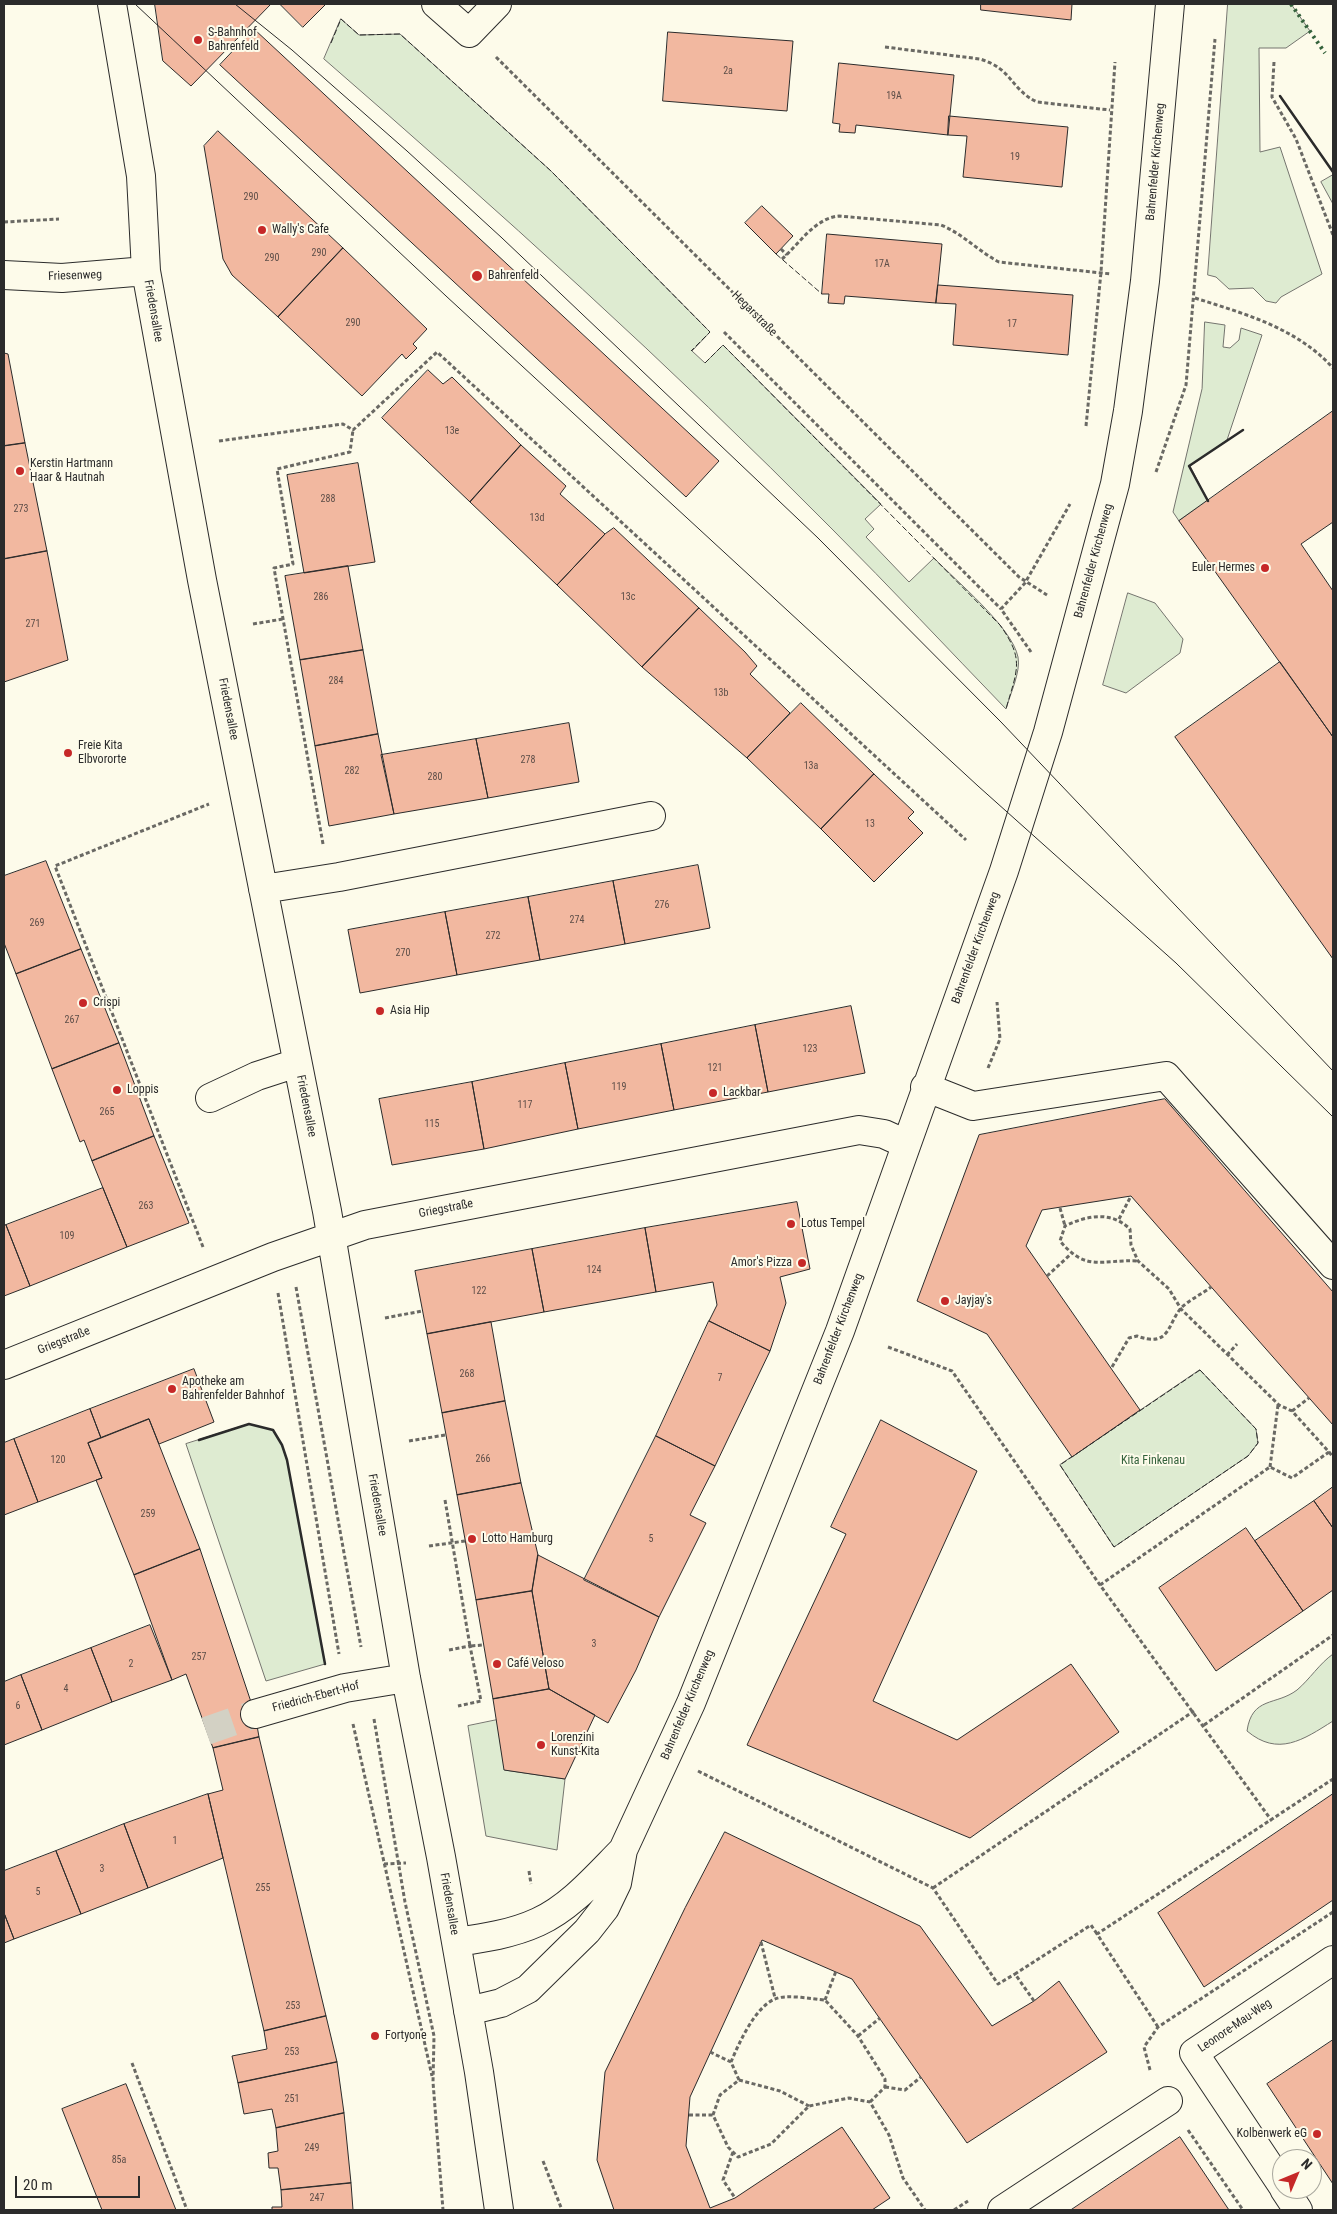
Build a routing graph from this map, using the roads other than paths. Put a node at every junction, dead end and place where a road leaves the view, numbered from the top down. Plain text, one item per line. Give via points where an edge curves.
1 (112, 4) edge
2 (436, 4) edge
3 (497, 4) edge
4 (1170, 4) edge
5 (146, 271) junction
6 (4, 275) edge
7 (651, 816) dead end
8 (263, 889) junction
9 (298, 1063) junction
10 (925, 1087) junction
11 (210, 1098) dead end
12 (906, 1144) junction
13 (331, 1236) junction
14 (1333, 1266) edge
15 (4, 1366) edge
16 (406, 1678) junction
17 (255, 1714) tunnel mouth
18 (623, 1850) junction
19 (456, 1942) junction
20 (1333, 1960) edge
21 (468, 2011) junction
22 (1168, 2100) dead end
23 (1272, 2170) edge
24 (1291, 2199) edge
25 (499, 2210) edge
26 (1002, 2210) edge
27 (1298, 2210) edge

1 - 5 street, Friedensallee via 141,176
2 - 3 street via 469,33
4 - 10 street, Bahrenfelder Kirchenweg via 1145,281 1115,484 1048,732 1004,871
5 - 6 street, Friesenweg via 62,278
5 - 8 street, Friedensallee
7 - 8 street
8 - 9 street, Friedensallee
9 - 11 street via 257,1076
9 - 13 street, Friedensallee
10 - 12 street, Bahrenfelder Kirchenweg
10 - 14 street via 973,1106 1166,1076
12 - 13 street, Griegstraße via 884,1134 859,1130 365,1225
12 - 18 street, Bahrenfelder Kirchenweg via 837,1340 691,1703
13 - 15 street, Griegstraße
13 - 16 street, Friedensallee
16 - 17 street, Friedrich-Ebert-Hof via 345,1688
16 - 19 street, Friedensallee
18 - 19 street, Bahrenfelder Kirchenweg via 563,1906 538,1922 502,1935
18 - 21 street, Bahrenfelder Kirchenweg via 617,1883 605,1908 587,1931 528,1990 501,2003
19 - 21 street, Friedensallee
20 - 23 street, Leonore-Mau-Weg via 1194,2053
21 - 25 street, Friedensallee
22 - 26 street
24 - 27 street

